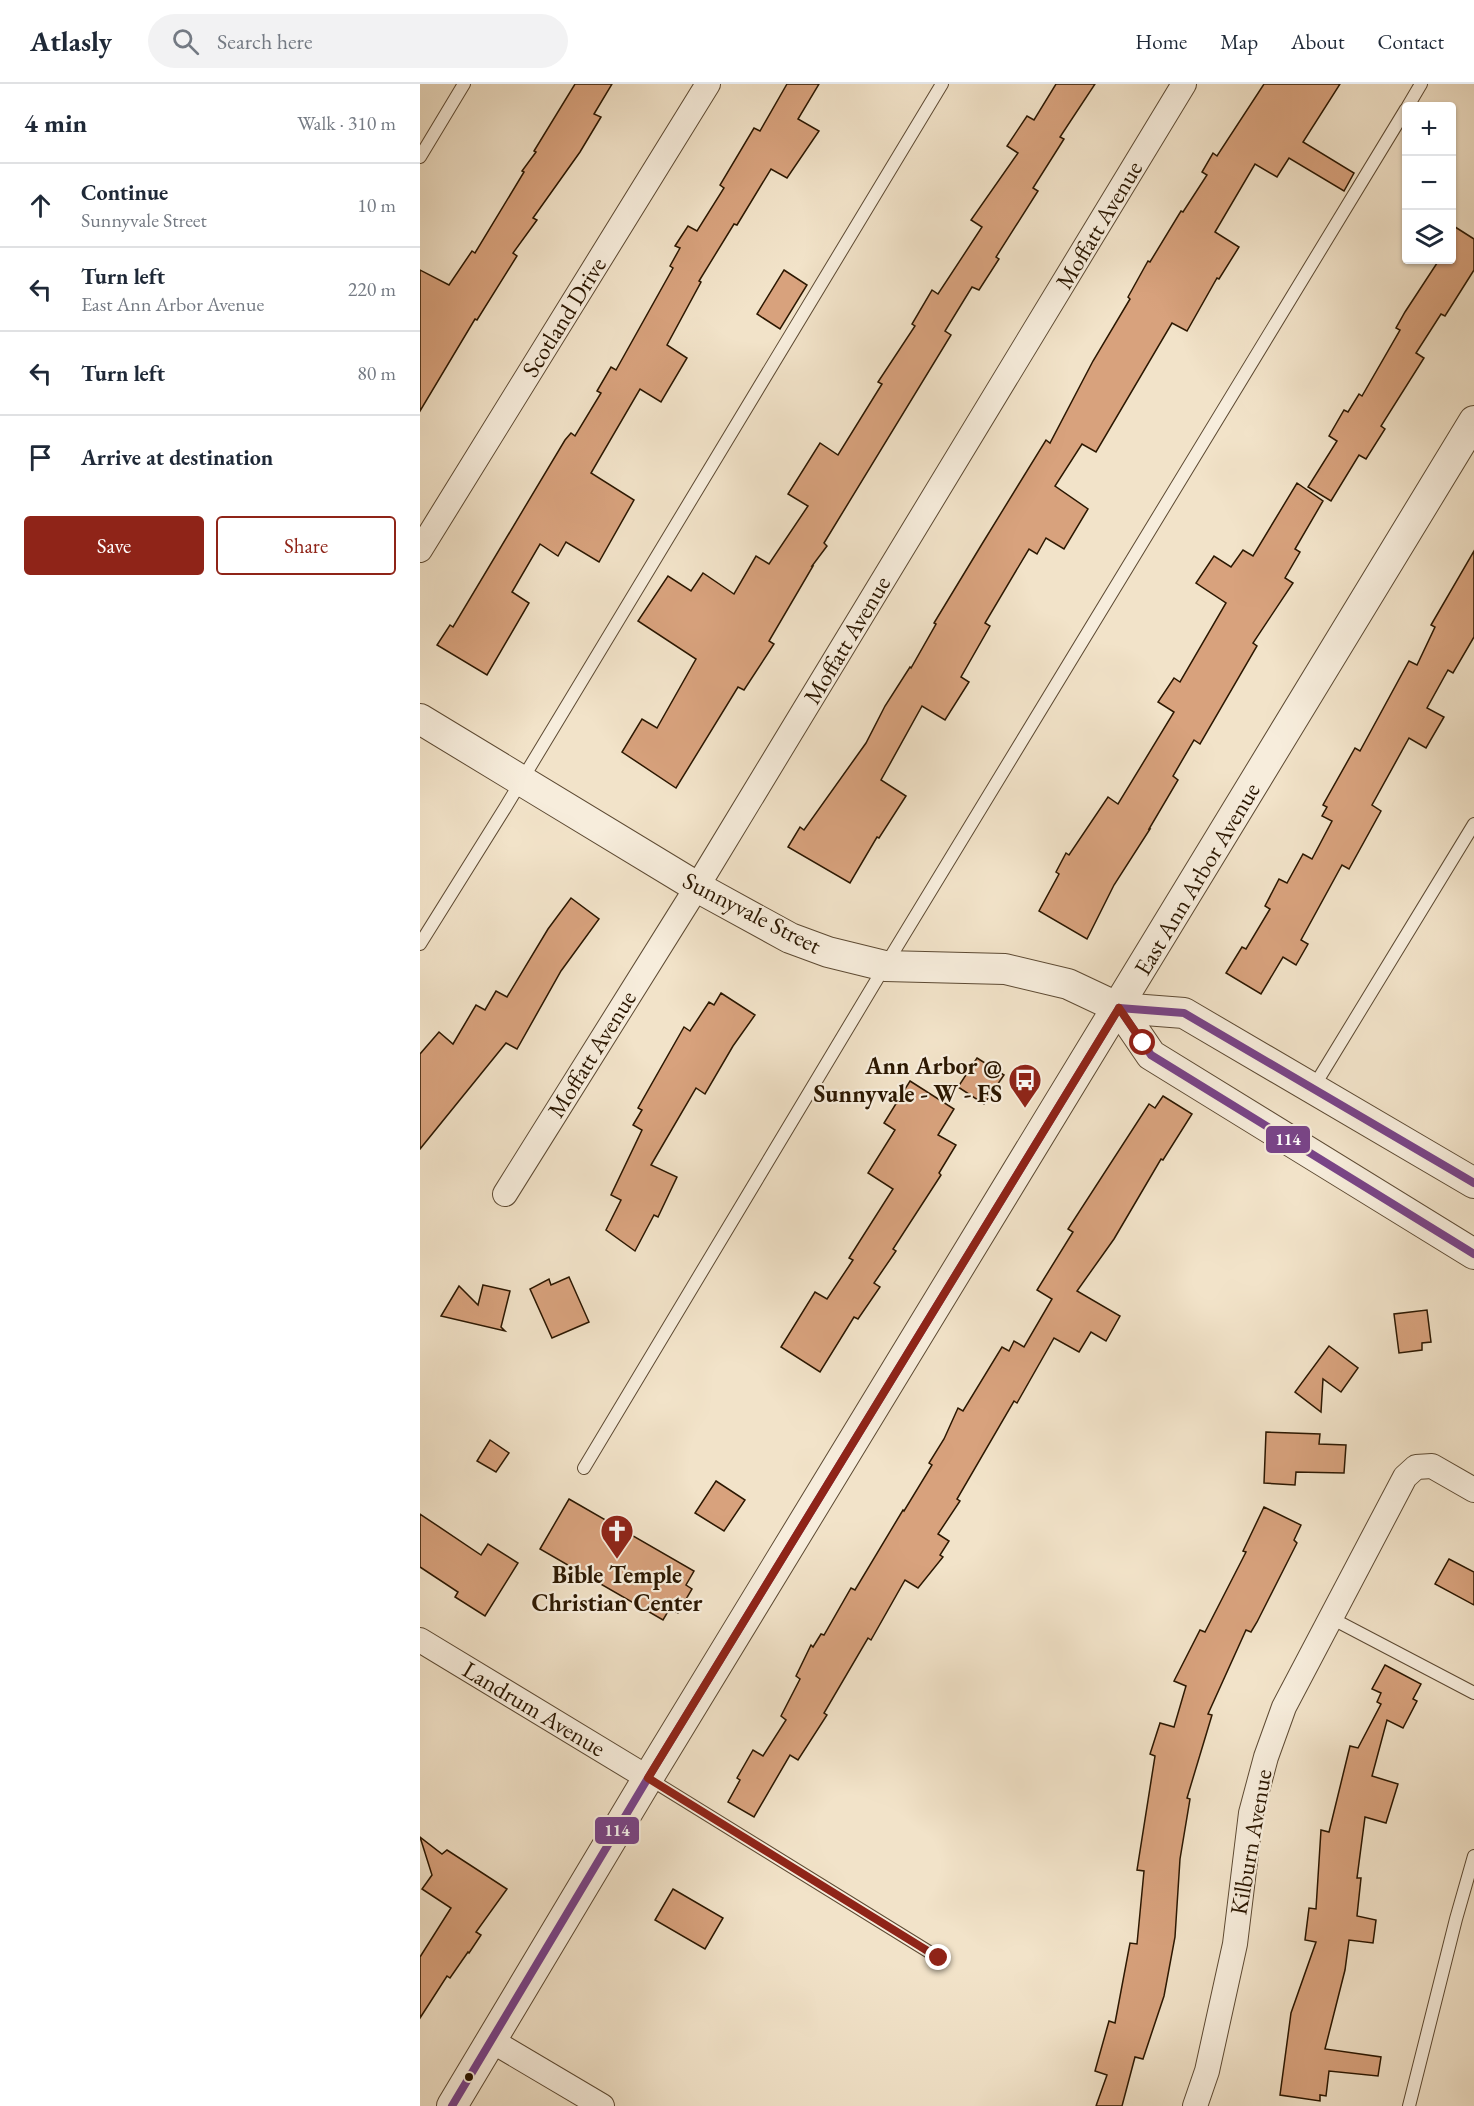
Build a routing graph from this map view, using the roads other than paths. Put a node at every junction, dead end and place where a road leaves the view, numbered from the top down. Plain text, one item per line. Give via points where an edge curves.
1 (465, 84) edge
2 (708, 84) edge
3 (942, 84) edge
4 (1184, 84) edge
5 (1422, 84) edge
6 (1411, 102) edge
7 (1402, 116) edge
8 (420, 157) edge
9 (1474, 421) edge
10 (420, 550) edge
11 (420, 719) edge
12 (521, 780) junction
13 (1474, 824) edge
14 (697, 887) junction
15 (420, 944) edge
16 (885, 966) junction
17 (1119, 1008) junction
18 (1312, 1088) junction
19 (1474, 1183) edge
20 (505, 1194) dead end
21 (1474, 1254) edge
22 (584, 1468) dead end
23 (1474, 1490) edge
24 (1331, 1618) junction
25 (420, 1640) edge
26 (1474, 1693) edge
27 (648, 1778) junction
28 (1474, 1856) edge
29 (939, 1958) dead end
30 (492, 2041) junction
31 (452, 2106) edge
32 (602, 2106) edge
33 (1195, 2106) edge
34 (1409, 2106) edge

1 - 8 lane
2 - 10 street, Scotland Drive
3 - 12 lane
4 - 14 street, Moffatt Avenue
5 - 6 lane
7 - 16 lane
9 - 17 street, East Ann Arbor Avenue
11 - 12 street, Sunnyvale Street
12 - 14 street, Sunnyvale Street
12 - 15 lane
13 - 18 lane
14 - 16 street, Sunnyvale Street via 790,938
14 - 20 street, Moffatt Avenue
16 - 17 street, Sunnyvale Street via 1005,969 1068,984
16 - 22 lane
17 - 18 street, Sunnyvale Street via 1184,1013
17 - 21 street via 1151,1055
17 - 27 street, East Ann Arbor Avenue
18 - 19 street, Sunnyvale Street
23 - 24 street, Kilburn Avenue via 1432,1466 1416,1467 1405,1477
24 - 26 lane
24 - 33 street, Kilburn Avenue via 1284,1707 1266,1757 1251,1813 1235,1944 1207,2071
25 - 27 street, Landrum Avenue
27 - 29 lane
27 - 30 street, East Ann Arbor Avenue
28 - 34 lane
30 - 31 street, East Ann Arbor Avenue
30 - 32 street

